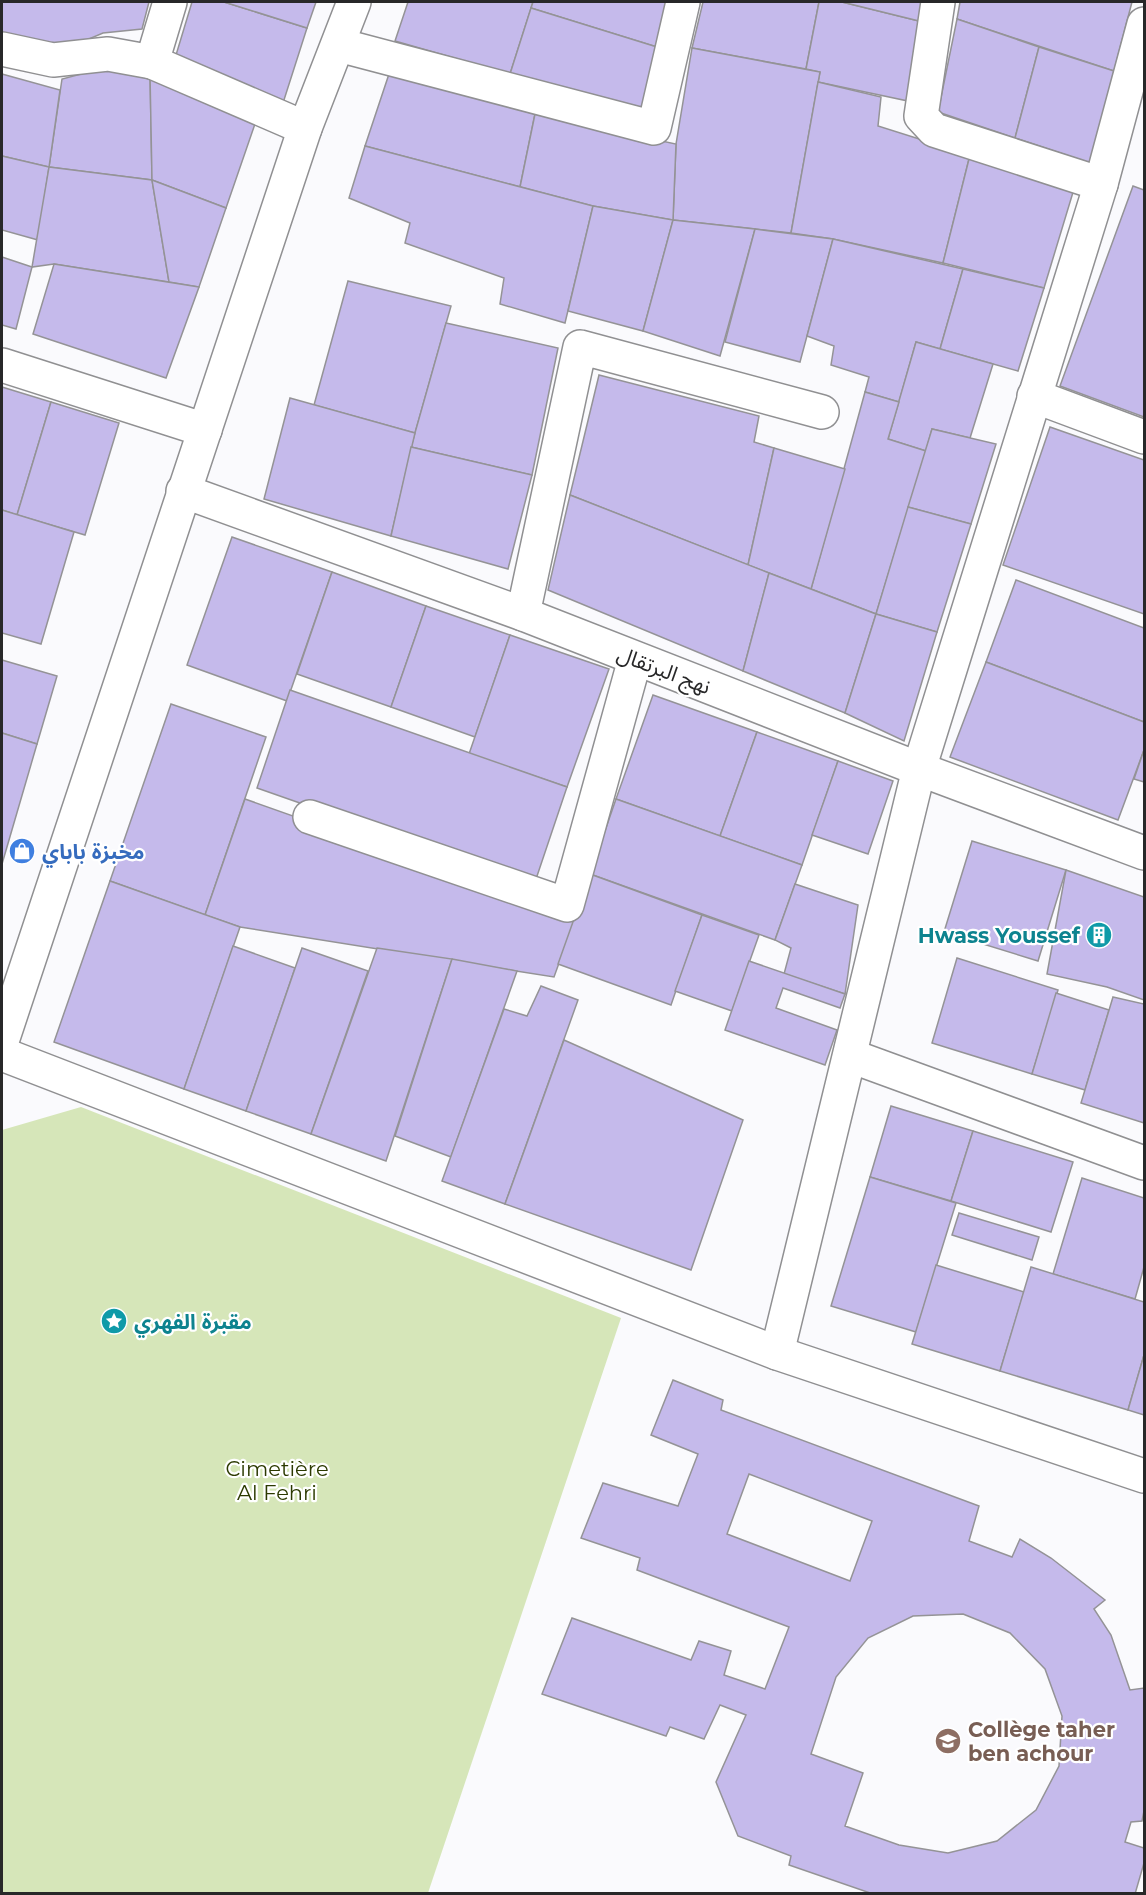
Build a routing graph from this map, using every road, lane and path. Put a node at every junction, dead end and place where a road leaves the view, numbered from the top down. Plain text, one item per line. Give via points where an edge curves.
1 (171, 2) edge
2 (354, 2) edge
3 (683, 2) edge
4 (938, 2) edge
5 (1144, 24) edge
6 (339, 45) junction
7 (2, 49) edge
8 (152, 62) junction
9 (305, 128) junction
10 (1101, 184) junction
11 (2, 365) edge
12 (1035, 396) junction
13 (822, 412) dead end
14 (205, 430) junction
15 (1144, 437) edge
16 (183, 491) junction
17 (523, 614) junction
18 (635, 659) junction
19 (920, 769) junction
20 (310, 817) dead end
21 (1144, 853) edge
22 (2, 1041) edge
23 (2, 1054) edge
24 (851, 1056) junction
25 (1144, 1163) edge
26 (777, 1353) junction
27 (1144, 1476) edge

1 - 8 street
2 - 6 street
3 - 6 street via 654,128
4 - 10 street via 921,116 934,130
5 - 10 street
6 - 9 street
7 - 8 street via 53,60 108,54
8 - 9 street
9 - 14 street
10 - 12 street
11 - 14 street
12 - 15 street
12 - 19 street
13 - 17 street via 580,347
14 - 16 street
16 - 17 street, نهج البرتقال
16 - 22 street
17 - 18 street, نهج البرتقال
18 - 19 street, نهج البرتقال
18 - 20 street via 567,905
19 - 21 street, نهج البرتقال
19 - 24 street
23 - 26 street
24 - 25 street
24 - 26 street
26 - 27 street

